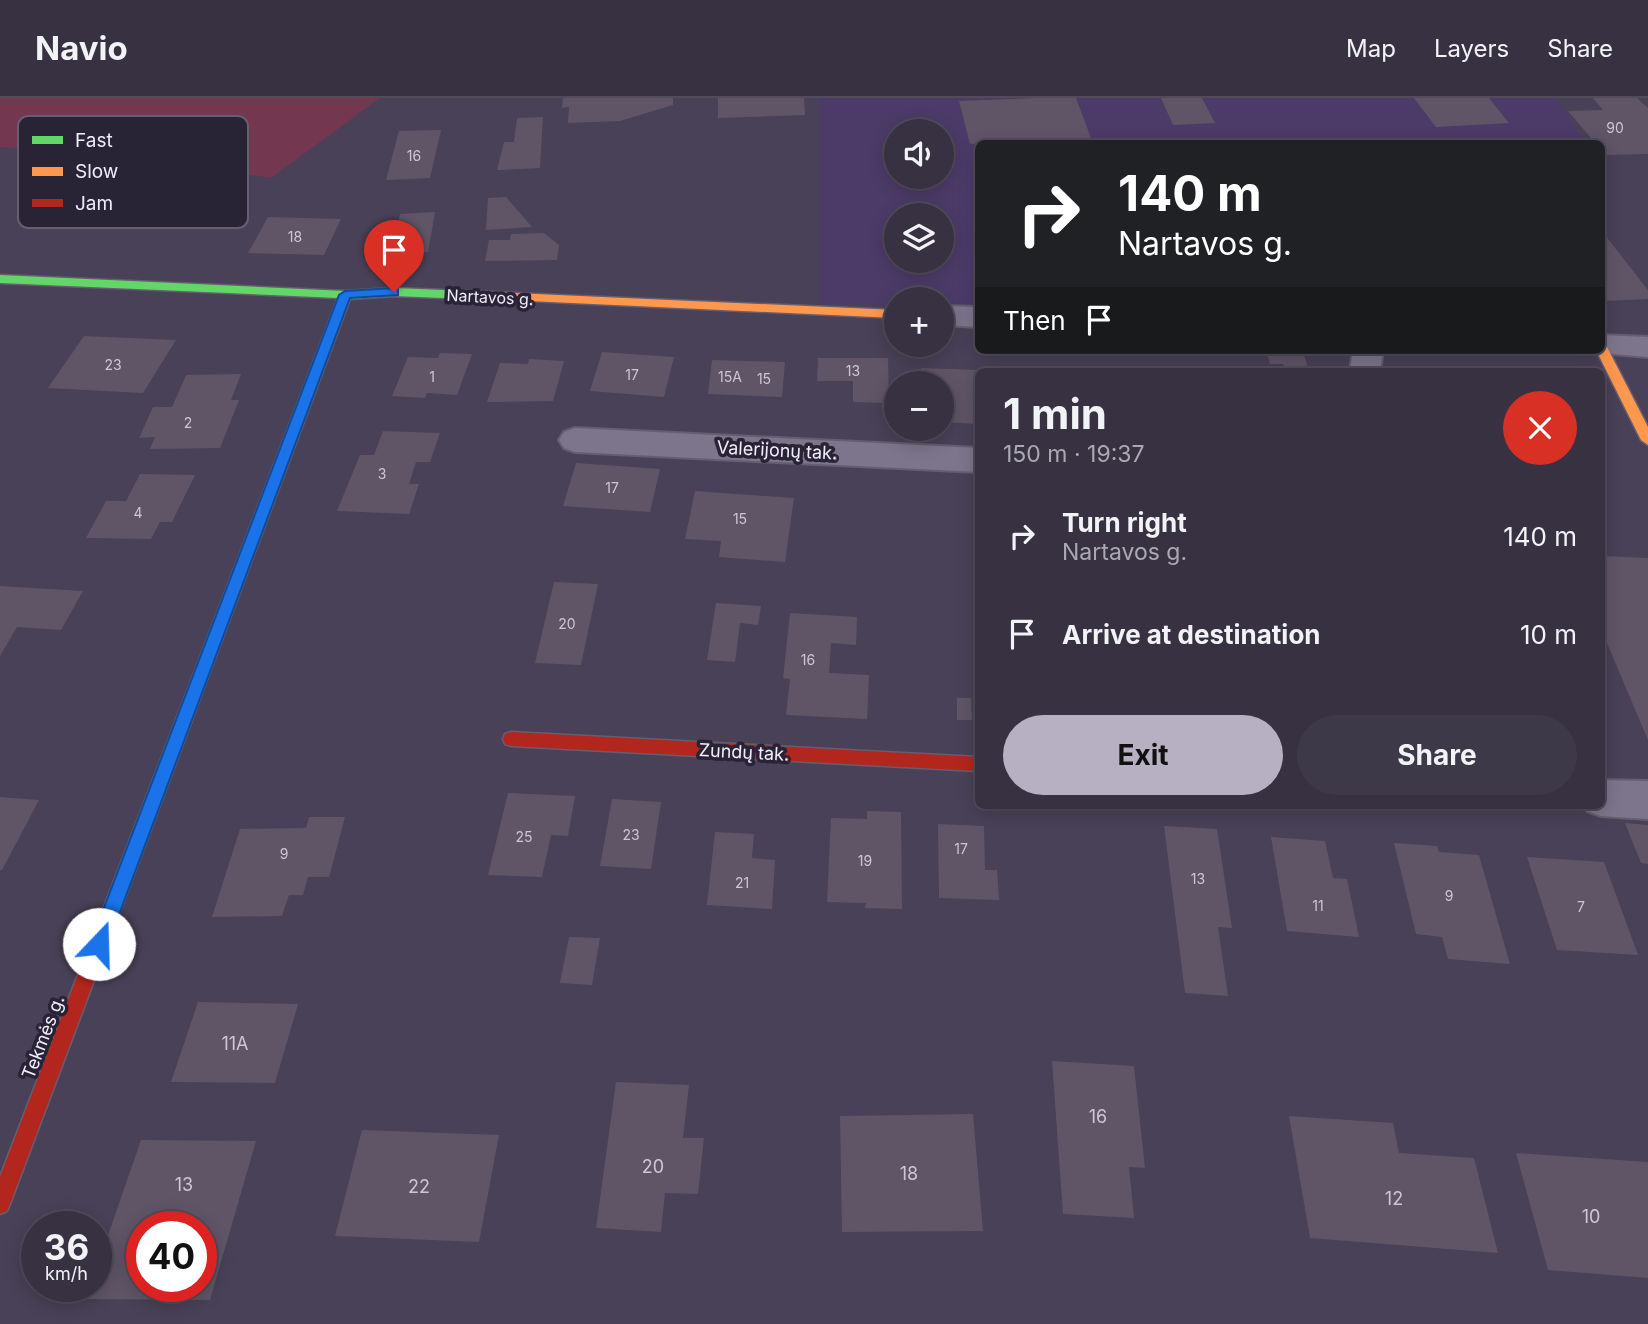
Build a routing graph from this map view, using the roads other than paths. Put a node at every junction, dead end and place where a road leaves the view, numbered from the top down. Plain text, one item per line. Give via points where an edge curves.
1 (0, 279) edge
2 (345, 295) junction
3 (884, 313) edge
4 (954, 316) edge
5 (975, 317) edge
6 (1605, 346) edge
7 (1648, 347) edge
8 (1605, 354) edge
9 (575, 440) dead end
10 (1648, 440) edge
11 (975, 460) edge
12 (511, 739) dead end
13 (975, 764) edge
14 (1605, 798) edge
15 (1648, 800) edge
16 (0, 1204) edge

1 - 2 street, Nartavos g.
2 - 3 street, Nartavos g. via 394,292
2 - 16 street, Tekmės g.
4 - 5 street
6 - 7 street
8 - 10 street
9 - 11 street, Valerijonų tak.
12 - 13 street, Zundų tak.
14 - 15 street

